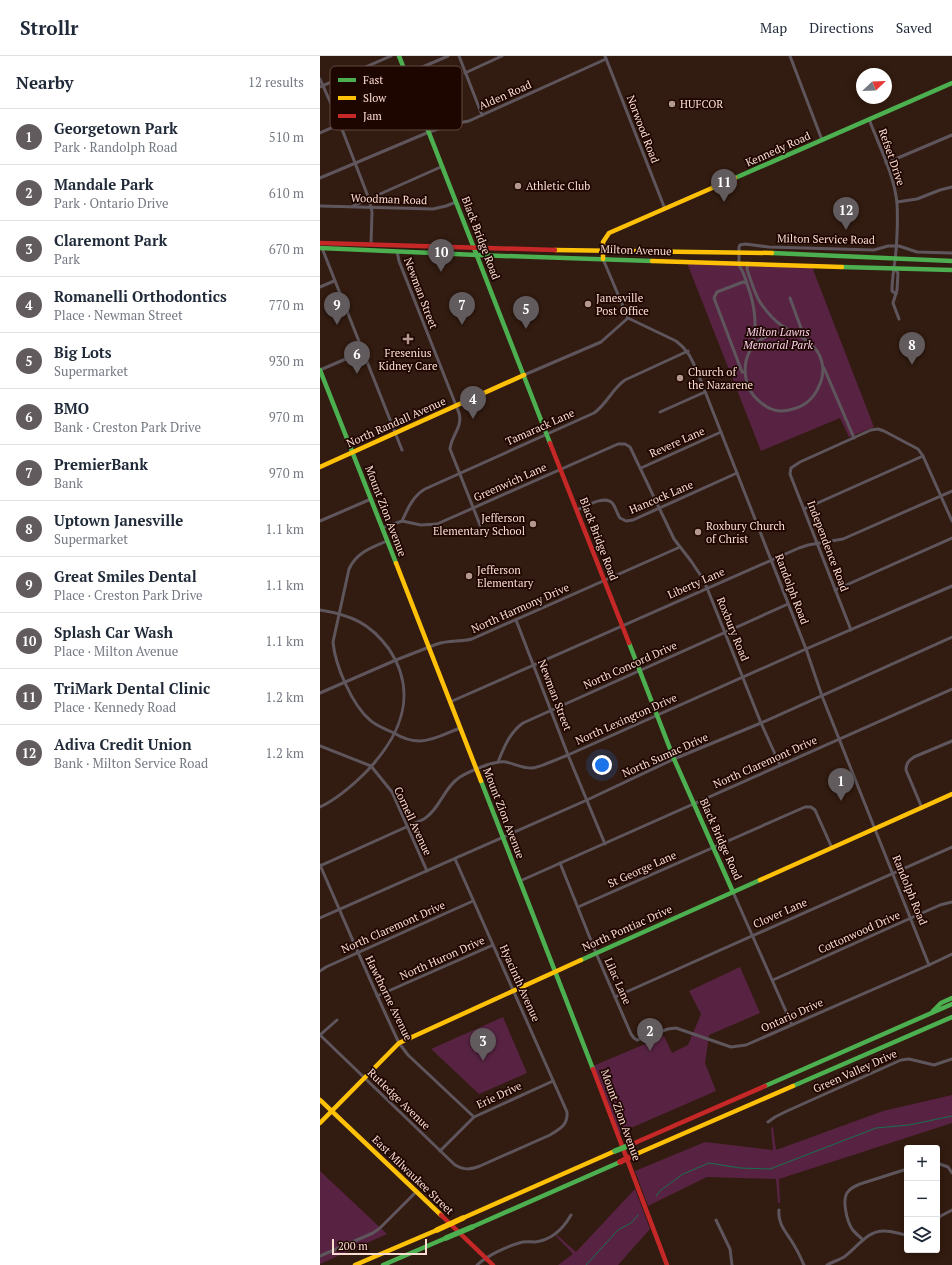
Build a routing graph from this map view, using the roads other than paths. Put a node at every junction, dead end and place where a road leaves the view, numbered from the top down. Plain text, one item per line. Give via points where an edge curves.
1 (391, 56) edge
2 (400, 56) edge
3 (448, 56) edge
4 (459, 56) edge
5 (502, 56) edge
6 (790, 56) edge
7 (606, 58) edge
8 (368, 66) edge
9 (403, 66) edge
10 (425, 66) edge
11 (465, 72) junction
12 (320, 79) edge
13 (952, 83) edge
14 (321, 87) edge
15 (330, 105) edge
16 (482, 115) junction
17 (869, 119) junction
18 (462, 122) edge
19 (330, 128) edge
20 (342, 130) edge
21 (435, 130) edge
22 (429, 132) junction
23 (320, 133) edge
24 (952, 135) edge
25 (822, 140) junction
26 (355, 163) junction
27 (886, 164) junction
28 (443, 166) junction
29 (320, 178) edge
30 (952, 187) edge
31 (369, 199) junction
32 (456, 202) junction
33 (897, 202) junction
34 (320, 206) edge
35 (351, 207) junction
36 (371, 207) junction
37 (665, 209) junction
38 (371, 244) junction
39 (321, 246) edge
40 (474, 246) junction
41 (896, 246) junction
42 (397, 248) junction
43 (360, 250) junction
44 (602, 251) junction
45 (739, 252) junction
46 (952, 253) edge
47 (477, 255) junction
48 (603, 258) junction
49 (895, 258) junction
50 (952, 261) edge
51 (738, 263) junction
52 (748, 263) junction
53 (894, 268) junction
54 (952, 270) edge
55 (334, 281) junction
56 (745, 283) junction
57 (320, 286) edge
58 (896, 294) junction
59 (790, 298) dead end
60 (761, 304) junction
61 (754, 305) junction
62 (628, 318) junction
63 (899, 319) dead end
64 (781, 325) junction
65 (779, 333) junction
66 (795, 334) junction
67 (805, 340) junction
68 (751, 348) junction
69 (688, 351) junction
70 (362, 352) junction
71 (737, 360) junction
72 (746, 361) junction
73 (821, 361) junction
74 (320, 370) edge
75 (745, 372) junction
76 (524, 375) junction
77 (821, 382) junction
78 (830, 382) junction
79 (705, 392) junction
80 (456, 406) junction
81 (660, 412) dead end
82 (721, 432) junction
83 (394, 434) junction
84 (547, 434) junction
85 (854, 438) junction
86 (625, 444) joint
87 (402, 450) dead end
88 (353, 453) junction
89 (923, 456) junction
90 (320, 467) edge
91 (641, 468) junction
92 (561, 469) junction
93 (459, 473) junction
94 (737, 473) junction
95 (952, 490) edge
96 (941, 496) junction
97 (370, 499) junction
98 (658, 508) junction
99 (473, 509) junction
100 (804, 509) junction
101 (577, 510) junction
102 (320, 521) edge
103 (402, 521) junction
104 (952, 521) edge
105 (480, 525) dead end
106 (382, 528) junction
107 (952, 538) edge
108 (387, 541) junction
109 (817, 543) junction
110 (680, 547) junction
111 (770, 560) junction
112 (605, 580) junction
113 (952, 586) edge
114 (706, 588) junction
115 (835, 590) junction
116 (788, 604) junction
117 (320, 610) edge
118 (339, 613) junction
119 (516, 620) junction
120 (622, 626) junction
121 (851, 630) junction
122 (725, 632) junction
123 (952, 637) edge
124 (428, 647) junction
125 (806, 649) junction
126 (396, 660) junction
127 (534, 665) junction
128 (640, 670) junction
129 (743, 677) junction
130 (345, 682) junction
131 (952, 688) edge
132 (320, 694) edge
133 (822, 696) junction
134 (450, 702) junction
135 (551, 709) junction
136 (657, 715) junction
137 (762, 723) junction
138 (460, 728) junction
139 (394, 733) junction
140 (840, 739) junction
141 (952, 741) edge
142 (320, 746) edge
143 (568, 755) junction
144 (674, 759) junction
145 (498, 762) junction
146 (780, 765) junction
147 (371, 766) junction
148 (477, 770) junction
149 (952, 794) edge
150 (586, 800) junction
151 (694, 804) junction
152 (320, 807) edge
153 (922, 808) junction
154 (407, 827) junction
155 (875, 829) junction
156 (503, 837) junction
157 (605, 844) junction
158 (713, 847) junction
159 (952, 847) edge
160 (832, 848) junction
161 (455, 859) junction
162 (560, 863) junction
163 (320, 866) edge
164 (427, 871) junction
165 (893, 873) junction
166 (520, 881) junction
167 (733, 892) junction
168 (474, 901) junction
169 (952, 902) edge
170 (578, 908) junction
171 (340, 909) junction
172 (320, 918) edge
173 (911, 918) junction
174 (753, 935) junction
175 (493, 945) junction
176 (357, 953) junction
177 (596, 953) junction
178 (952, 954) edge
179 (929, 965) junction
180 (320, 971) edge
181 (556, 972) junction
182 (773, 980) junction
183 (514, 991) junction
184 (377, 996) junction
185 (615, 997) junction
186 (952, 998) edge
187 (952, 1004) edge
188 (932, 1013) junction
189 (952, 1017) edge
190 (337, 1020) dead end
191 (792, 1025) junction
192 (320, 1036) edge
193 (635, 1039) joint
194 (399, 1043) junction
195 (952, 1059) edge
196 (364, 1078) junction
197 (553, 1080) junction
198 (320, 1100) edge
199 (332, 1112) junction
200 (474, 1117) junction
201 (768, 1122) dead end
202 (320, 1123) edge
203 (440, 1151) junction
204 (940, 1164) edge
205 (470, 1170) joint
206 (904, 1170) edge
207 (952, 1173) edge
208 (416, 1192) junction
209 (779, 1210) dead end
210 (952, 1210) edge
211 (571, 1215) dead end
212 (939, 1217) edge
213 (716, 1220) dead end
214 (904, 1234) edge
215 (863, 1240) junction
216 (320, 1256) edge
217 (486, 1258) junction
218 (831, 1264) edge
219 (355, 1265) edge
220 (383, 1265) edge
221 (477, 1265) edge
222 (493, 1265) edge
223 (667, 1265) edge
224 (732, 1265) edge
225 (804, 1265) edge
226 (827, 1265) edge

1 - 8 street
2 - 9 main road, Black Bridge Road
3 - 10 street
4 - 11 street
5 - 11 street
6 - 25 street
7 - 16 street, Alden Road
7 - 37 street, Norwood Road
11 - 16 street
12 - 14 street
13 - 17 main road, Kennedy Road
14 - 15 street
16 - 18 street, Alden Road
17 - 25 main road, Kennedy Road
17 - 27 street, Refset Drive
19 - 23 street
20 - 26 street
21 - 22 street, Alden Road
22 - 26 street, Alden Road
22 - 28 main road, Black Bridge Road
24 - 27 street
25 - 37 main road, Kennedy Road
26 - 29 street, Alden Road
26 - 31 street
27 - 33 street, Refset Drive
28 - 31 street
28 - 32 main road, Black Bridge Road
30 - 33 street via 917,199
31 - 35 street
31 - 36 street
32 - 36 street, Woodman Road via 432,210
32 - 40 main road, Black Bridge Road
33 - 41 street, Refset Drive
34 - 35 street, Woodman Road
35 - 36 street, Woodman Road
36 - 38 street
37 - 44 main road, Kennedy Road via 609,233 604,238
38 - 39 main road, Milton Avenue
38 - 42 main road, Milton Avenue
38 - 43 main road
39 - 43 main road, Milton Avenue
39 - 55 street
40 - 42 main road, Milton Avenue
40 - 44 main road, Milton Avenue
40 - 47 main road, Black Bridge Road
41 - 45 street, Milton Service Road via 874,250 745,244 739,246
41 - 46 street, Milton Service Road via 917,252
41 - 49 street, Refset Drive
42 - 43 main road, Milton Avenue
42 - 47 main road, Milton Avenue
42 - 80 street, Newman Street via 399,262
44 - 45 main road, Milton Avenue
44 - 48 main road
45 - 49 main road, Milton Avenue
45 - 51 street
47 - 48 main road, Milton Avenue
47 - 76 main road, Black Bridge Road
48 - 51 main road, Milton Avenue
48 - 62 street
49 - 50 main road, Milton Avenue
49 - 53 street, Refset Drive
51 - 52 main road, Milton Avenue
51 - 56 street
52 - 53 main road, Milton Avenue
52 - 60 street via 747,269
53 - 54 main road, Milton Avenue
53 - 58 street via 898,273
53 - 58 street, Refset Drive via 892,291
55 - 57 street
55 - 70 street
56 - 61 street
56 - 71 street via 716,292 714,298
58 - 63 street via 894,303
59 - 67 street
60 - 61 street via 758,307
60 - 64 street
61 - 68 street via 755,330
62 - 69 street, Randolph Road via 676,341
62 - 76 street, North Randall Avenue via 601,342
64 - 65 street
64 - 66 street
65 - 66 street
65 - 68 street via 760,340
66 - 67 street
67 - 73 street via 816,349
68 - 72 street
69 - 79 street, Randolph Road
69 - 84 street, Tamarack Lane via 618,384 605,404 594,413
70 - 74 street
70 - 83 street
71 - 72 street
71 - 75 street via 742,372
72 - 75 street
73 - 77 street via 824,372
73 - 78 street
74 - 88 main road, Mount Zion Avenue
75 - 77 street via 747,385 757,400 781,412 800,407 807,402 815,396
76 - 80 main road, North Randall Avenue
76 - 84 main road, Black Bridge Road
77 - 78 street
78 - 85 street
79 - 81 street
79 - 82 street, Randolph Road
80 - 83 main road, North Randall Avenue
80 - 93 street, Newman Street via 460,422 450,449
82 - 91 street, Revere Lane
82 - 94 street, Randolph Road
83 - 87 street
83 - 88 main road, North Randall Avenue
84 - 92 main road, Black Bridge Road
84 - 93 street, Tamarack Lane
85 - 89 street via 878,429 918,449
85 - 100 street, Independence Road via 791,468 790,474
86 - 91 street, Roxbury Road via 630,447
86 - 92 street, Greenwich Lane via 618,444
88 - 90 main road, North Randall Avenue
88 - 97 main road, Mount Zion Avenue
89 - 96 street
89 - 100 street
91 - 98 street, Roxbury Road
92 - 99 street, Greenwich Lane
92 - 101 main road, Black Bridge Road
93 - 99 street, Newman Street
93 - 103 street, Tamarack Lane via 418,493
94 - 98 street, Hancock Lane
94 - 111 street, Randolph Road
95 - 96 street, Liberty Lane
96 - 104 street
96 - 109 street, Liberty Lane via 843,539
97 - 102 street
97 - 106 main road, Mount Zion Avenue
98 - 101 street, Hancock Lane via 626,521 620,518 608,500
98 - 110 street, Roxbury Road
99 - 103 street, Greenwich Lane via 437,524 421,525
99 - 105 street, Newman Street
100 - 109 street, Independence Road
101 - 112 main road, Black Bridge Road
103 - 106 street
106 - 108 main road, Mount Zion Avenue
107 - 115 street
108 - 118 street via 364,551 352,561
108 - 124 main road, Mount Zion Avenue
109 - 111 street, Liberty Lane
109 - 115 street, Independence Road
110 - 112 street, North Harmony Drive
110 - 114 street, Roxbury Road via 701,576
111 - 114 street, Liberty Lane
111 - 116 street, Randolph Road
112 - 119 street, North Harmony Drive
112 - 120 main road, Black Bridge Road
113 - 121 street, North Lexington Drive
114 - 120 street, Liberty Lane
114 - 122 street, Roxbury Road
115 - 121 street, Independence Road
116 - 122 street, North Concord Drive
116 - 125 street, Randolph Road
117 - 118 street
118 - 126 street via 358,620 377,634
118 - 130 street via 334,633 334,650
119 - 124 street, North Harmony Drive via 472,639 444,642
119 - 127 street, Newman Street
120 - 127 street, Liberty Lane
120 - 128 main road, Black Bridge Road
121 - 125 street, North Lexington Drive
122 - 128 street, North Concord Drive
122 - 129 street, Roxbury Road
123 - 133 street, North Sumac Drive
124 - 126 street, North Harmony Drive
124 - 134 main road, Mount Zion Avenue
125 - 129 street, North Lexington Drive
125 - 133 street, Randolph Road
126 - 130 street, North Harmony Drive
126 - 139 street via 402,678 404,697 402,716
127 - 134 street, Liberty Lane
127 - 135 street, Newman Street
128 - 135 street, North Concord Drive
128 - 136 main road, Black Bridge Road
129 - 136 street, North Lexington Drive
129 - 137 street, Roxbury Road
130 - 132 street, North Harmony Drive
130 - 139 street via 354,702 365,716 371,722
131 - 140 street, North Claremont Drive
133 - 137 street, North Sumac Drive
133 - 140 street, Randolph Road
134 - 138 main road, Mount Zion Avenue
135 - 143 street, Newman Street
135 - 145 street, North Concord Drive via 515,728
136 - 143 street, North Lexington Drive
136 - 144 main road, Black Bridge Road
137 - 144 street, North Sumac Drive
137 - 146 street, Roxbury Road
138 - 139 street via 420,741 408,740
138 - 148 main road, Mount Zion Avenue
139 - 147 street
140 - 146 street, North Claremont Drive
140 - 155 street, Randolph Road
141 - 153 street via 914,757 906,765
142 - 147 street, Cornell Avenue
143 - 145 street, North Lexington Drive via 534,768
143 - 150 street, Newman Street
144 - 150 street, North Sumac Drive
144 - 151 main road, Black Bridge Road
145 - 148 street
146 - 151 street, North Claremont Drive
147 - 152 street via 348,788
147 - 154 street, Cornell Avenue via 392,792
148 - 154 street via 460,777 430,815
148 - 156 main road, Mount Zion Avenue
149 - 153 main road, North Pontiac Drive
150 - 156 street, North Sumac Drive
150 - 157 street, Newman Street
151 - 157 street, North Claremont Drive
151 - 158 main road, Black Bridge Road
153 - 155 main road, North Pontiac Drive
154 - 163 street
154 - 164 street, Cornell Avenue
155 - 160 main road, North Pontiac Drive
155 - 165 street, Randolph Road
156 - 161 street, North Sumac Drive
156 - 166 main road, Mount Zion Avenue
157 - 162 street, North Claremont Drive
158 - 160 street, St George Lane via 805,807 811,807 815,810
158 - 167 main road, Black Bridge Road
158 - 170 street, St George Lane
159 - 165 street, Clover Lane
160 - 167 main road, North Pontiac Drive
161 - 164 street, North Sumac Drive
161 - 168 street, Hyacinth Avenue
162 - 166 street, North Claremont Drive
162 - 170 street, Lilac Lane
163 - 171 street, Hawthorne Avenue
164 - 171 street, North Sumac Drive
165 - 173 street, Randolph Road
165 - 174 street, Clover Lane
166 - 181 main road, Mount Zion Avenue
167 - 174 street, Black Bridge Road
167 - 177 main road, North Pontiac Drive
168 - 175 street, Hyacinth Avenue
168 - 176 street, North Claremont Drive
169 - 173 street, Cottonwood Drive
170 - 177 street, Lilac Lane
171 - 172 street, North Sumac Drive
171 - 176 street, Hawthorne Avenue
173 - 179 street, Randolph Road
173 - 182 street, Cottonwood Drive
174 - 182 street, Black Bridge Road
174 - 185 street, Clover Lane
175 - 183 street, Hyacinth Avenue
175 - 184 street, North Huron Drive
176 - 180 street, North Claremont Drive
176 - 184 street, Hawthorne Avenue
177 - 181 main road, North Pontiac Drive
177 - 185 street, Lilac Lane
178 - 179 street, Ontario Drive
179 - 191 street, Ontario Drive
181 - 183 main road, North Pontiac Drive
181 - 223 main road, Mount Zion Avenue
182 - 191 street, Black Bridge Road
183 - 194 main road, North Pontiac Drive
183 - 197 street, Hyacinth Avenue
184 - 194 street, Hawthorne Avenue
185 - 193 street, Lilac Lane
186 - 188 main road via 941,1003
187 - 188 main road
188 - 219 main road, bridge
189 - 220 main road, bridge
190 - 192 street
191 - 193 street, Ontario Drive via 746,1045 731,1048 676,1028
192 - 196 street, Rutledge Avenue
194 - 196 main road, North Pontiac Drive
194 - 200 street, Hawthorne Avenue
195 - 201 street, Green Valley Drive via 934,1065 909,1059 901,1060
196 - 199 main road, North Pontiac Drive
196 - 203 street, Rutledge Avenue
197 - 200 street, Erie Drive
197 - 205 street, Hyacinth Avenue via 567,1112 565,1124 561,1129
198 - 199 main road, East Milwaukee Street
199 - 202 main road, North Pontiac Drive
199 - 208 main road, East Milwaukee Street
200 - 203 street, Erie Drive
203 - 205 street, Rutledge Avenue via 455,1165
204 - 207 street
206 - 215 street via 860,1184 847,1193 844,1200 849,1223
208 - 216 street via 373,1233
208 - 217 main road, East Milwaukee Street
209 - 225 street via 780,1221
210 - 212 street
211 - 217 street via 564,1226 554,1234 538,1241 520,1243
213 - 224 street via 730,1249
214 - 215 street via 885,1231 871,1234
215 - 218 street via 853,1251
217 - 221 street
217 - 222 main road, East Milwaukee Street
218 - 226 street

